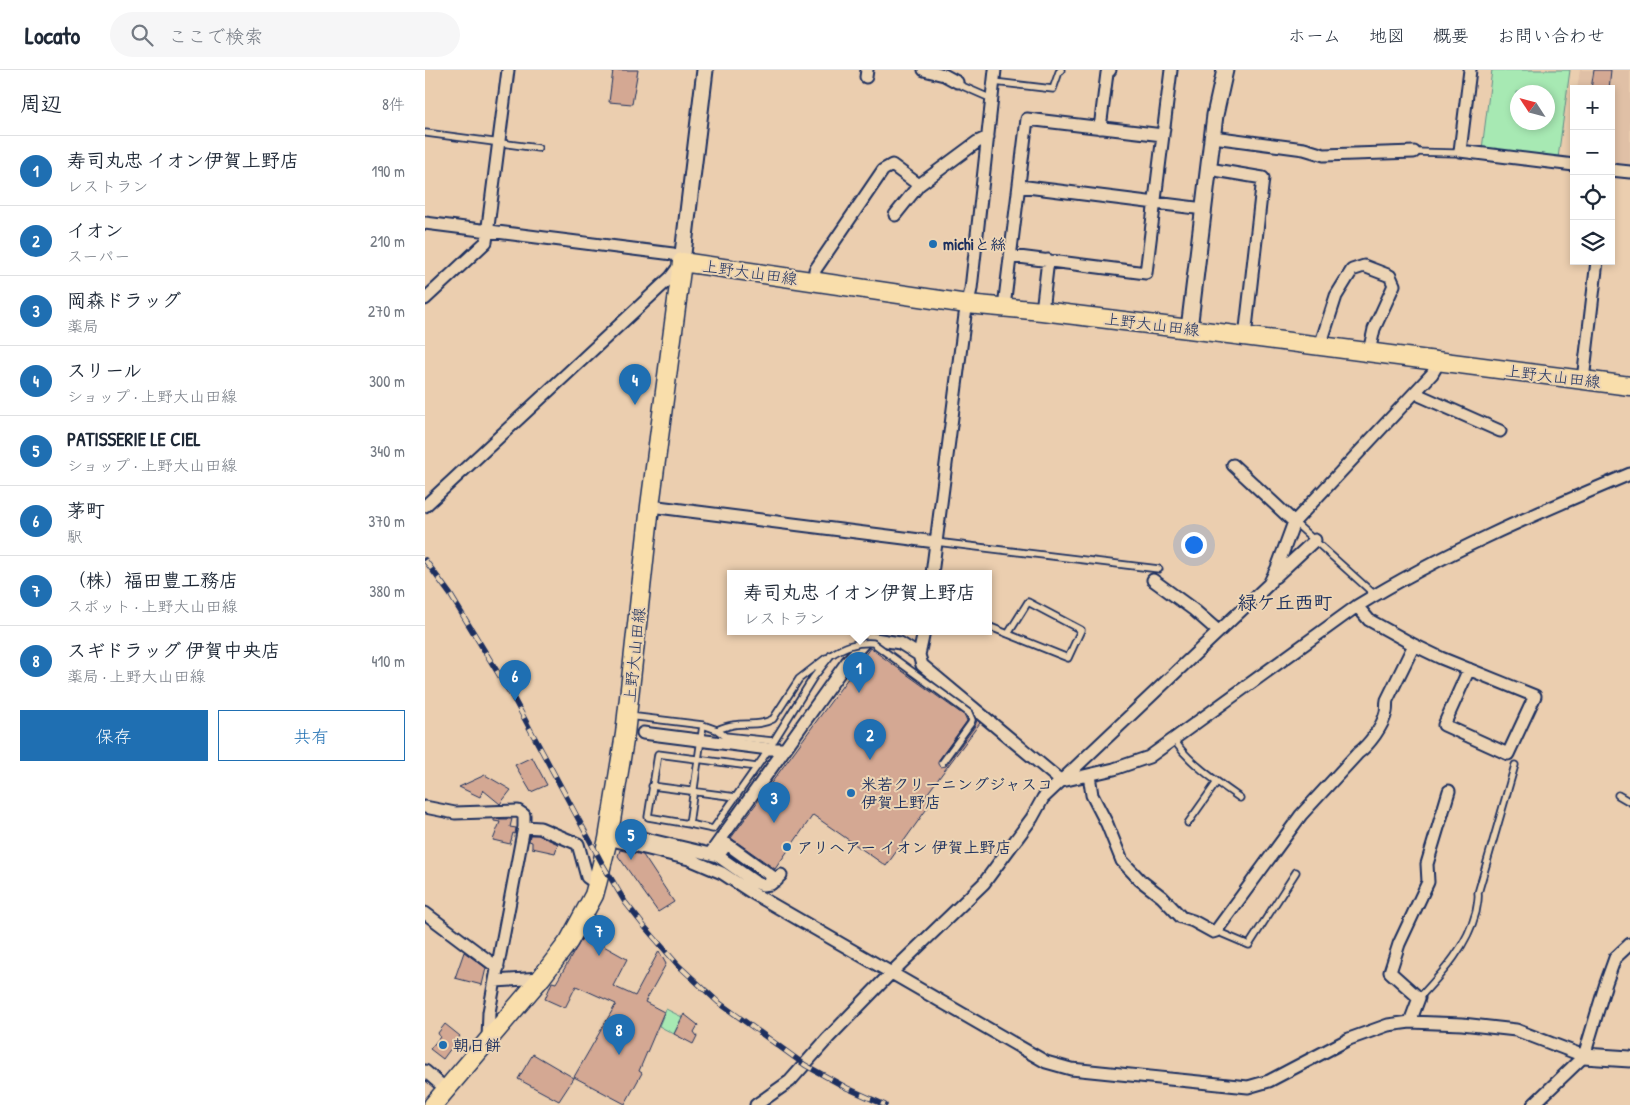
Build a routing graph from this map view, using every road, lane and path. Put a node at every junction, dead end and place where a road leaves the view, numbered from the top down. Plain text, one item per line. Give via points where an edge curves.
1 (507, 70) edge
2 (705, 70) edge
3 (924, 70) edge
4 (1061, 70) edge
5 (1110, 70) edge
6 (1171, 70) edge
7 (1225, 70) edge
8 (1470, 70) edge
9 (995, 76) edge
10 (957, 82) joint
11 (992, 99) junction
12 (1101, 128) junction
13 (427, 133) dead end
14 (1163, 135) junction
15 (988, 137) junction
16 (1213, 137) junction
17 (499, 142) junction
18 (538, 148) dead end
19 (1414, 152) joint
20 (1460, 152) junction
21 (1570, 165) edge
22 (1209, 169) junction
23 (1615, 170) edge
24 (1630, 172) edge
25 (919, 185) junction
26 (1019, 186) junction
27 (1155, 203) junction
28 (1204, 209) junction
29 (895, 215) dead end
30 (425, 223) edge
31 (488, 231) junction
32 (1011, 256) junction
33 (1048, 260) junction
34 (682, 262) junction
35 (1597, 265) edge
36 (815, 281) junction
37 (425, 299) edge
38 (967, 304) junction
39 (1004, 307) junction
40 (1042, 311) junction
41 (1189, 329) junction
42 (1245, 337) junction
43 (1320, 346) junction
44 (1369, 352) junction
45 (1439, 362) junction
46 (1583, 380) junction
47 (1630, 386) edge
48 (1417, 391) junction
49 (1500, 431) dead end
50 (1233, 465) dead end
51 (1630, 474) edge
52 (425, 506) edge
53 (650, 506) junction
54 (1294, 522) junction
55 (1315, 540) junction
56 (936, 542) junction
57 (1159, 569) dead end
58 (932, 570) edge
59 (1153, 580) dead end
60 (1269, 584) junction
61 (1375, 595) junction
62 (1357, 606) junction
63 (992, 628) edge
64 (1217, 631) junction
65 (1007, 634) junction
66 (923, 635) edge
67 (1414, 645) junction
68 (831, 655) junction
69 (919, 655) junction
70 (1469, 669) junction
71 (627, 716) junction
72 (703, 725) junction
73 (717, 730) junction
74 (643, 733) dead end
75 (1174, 739) junction
76 (700, 745) junction
77 (785, 749) junction
78 (768, 750) junction
79 (699, 759) junction
80 (942, 764) dead end
81 (1515, 765) dead end
82 (757, 767) junction
83 (1089, 774) junction
84 (1061, 781) junction
85 (1217, 782) junction
86 (653, 786) junction
87 (1449, 791) dead end
88 (694, 792) junction
89 (1618, 795) dead end
90 (736, 797) junction
91 (1239, 798) dead end
92 (1630, 802) edge
93 (425, 807) edge
94 (1188, 823) dead end
95 (689, 824) junction
96 (525, 827) junction
97 (617, 836) junction
98 (714, 855) junction
99 (1296, 872) dead end
100 (597, 884) junction
101 (425, 913) edge
102 (1216, 931) junction
103 (1630, 944) edge
104 (498, 968) junction
105 (891, 973) junction
106 (541, 978) junction
107 (495, 981) junction
108 (1419, 998) junction
109 (1410, 1022) junction
110 (488, 1039) junction
111 (1584, 1056) junction
112 (1630, 1058) edge
113 (425, 1071) edge
114 (447, 1089) junction
115 (435, 1105) edge
116 (756, 1105) edge
117 (1533, 1105) edge

1 - 17 street
2 - 34 street
3 - 10 street
4 - 9 lane via 1053,89
5 - 12 street via 1107,73
6 - 14 street
7 - 16 street
8 - 20 street
9 - 11 street
10 - 11 lane
11 - 15 street
12 - 14 street
12 - 26 street via 1027,119
13 - 17 lane
14 - 27 street
15 - 25 street
15 - 38 street
16 - 19 street via 1303,149 1324,155
16 - 22 street
17 - 18 lane
17 - 31 street
19 - 20 lane
20 - 21 street
22 - 28 street
22 - 42 street via 1263,178
23 - 24 street
25 - 29 street
25 - 36 street via 892,165 883,170 815,270
26 - 27 street
26 - 32 street
27 - 28 street
27 - 33 street via 1145,273
28 - 41 street
30 - 31 street
31 - 34 street via 673,254
31 - 37 street via 485,242
32 - 33 street
32 - 39 street
33 - 40 street
34 - 36 main road, 上野大山田線
34 - 52 street via 671,277
34 - 53 main road, 上野大山田線
35 - 46 street
36 - 38 main road, 上野大山田線
38 - 39 main road, 上野大山田線
38 - 56 street
39 - 40 main road, 上野大山田線
40 - 41 main road, 上野大山田線
41 - 42 main road, 上野大山田線
42 - 43 main road, 上野大山田線
43 - 44 main road, 上野大山田線
43 - 44 street via 1336,296 1352,270 1364,266 1390,276 1394,284 1374,328
44 - 45 main road, 上野大山田線
45 - 46 main road, 上野大山田線
45 - 48 street
46 - 47 main road, 上野大山田線
48 - 49 street via 1421,396
48 - 54 street
50 - 54 street
51 - 61 street via 1539,513
53 - 56 street
53 - 71 main road, 上野大山田線
54 - 55 lane
54 - 60 street
55 - 60 street
55 - 61 lane
56 - 57 lane
56 - 58 street
59 - 64 street
60 - 64 street
61 - 62 street
62 - 67 street via 1369,620
62 - 75 street
63 - 65 lane
64 - 84 street
65 - 65 lane via 1028,602 1081,630 1068,658
66 - 69 street
67 - 70 street
67 - 102 street via 1371,741 1301,815
68 - 73 lane via 799,679 773,719 755,725 734,724
68 - 78 lane
68 - 80 lane, bridge via 858,642 873,643 969,712 971,723
69 - 77 street via 899,643 868,638
69 - 84 street via 923,665
70 - 70 street via 1535,696 1507,754 1443,725
71 - 72 lane
71 - 97 main road, 上野大山田線
72 - 73 lane
72 - 76 lane
73 - 78 lane via 725,736
74 - 76 street
75 - 83 street via 1149,757
75 - 85 lane via 1179,749
76 - 78 street
76 - 79 lane
77 - 78 street
77 - 98 street
78 - 82 lane
79 - 82 lane
79 - 86 lane via 657,754
79 - 88 lane
81 - 108 lane via 1478,893 1472,926 1454,958
82 - 90 lane
83 - 84 street
83 - 102 street via 1092,795 1122,861 1181,916
84 - 105 street via 1043,798 984,883
85 - 91 lane
85 - 94 lane
86 - 88 lane
86 - 95 lane via 648,817
87 - 108 street via 1427,864 1429,882 1399,944 1391,972
88 - 90 lane
88 - 95 lane
89 - 92 lane
90 - 95 lane via 713,829
93 - 96 street via 455,813 518,811 524,815
96 - 100 street via 540,828 578,844 587,877
96 - 104 street
97 - 98 street
97 - 100 main road, 上野大山田線
97 - 105 street via 722,873
98 - 98 street via 727,844 779,877 771,884 762,885
99 - 102 lane via 1249,945
100 - 106 main road, 上野大山田線 via 569,941
101 - 104 street
103 - 111 street via 1615,958
104 - 107 street
105 - 109 street via 1046,1062 1071,1069 1140,1077 1248,1087 1269,1081 1349,1039 1388,1025
105 - 116 street via 790,1081
106 - 107 street
106 - 110 main road, 上野大山田線
107 - 110 street
108 - 109 street
109 - 111 street via 1516,1030
110 - 114 main road, 上野大山田線
111 - 112 street
111 - 117 street
113 - 114 street
114 - 115 main road, 上野大山田線

